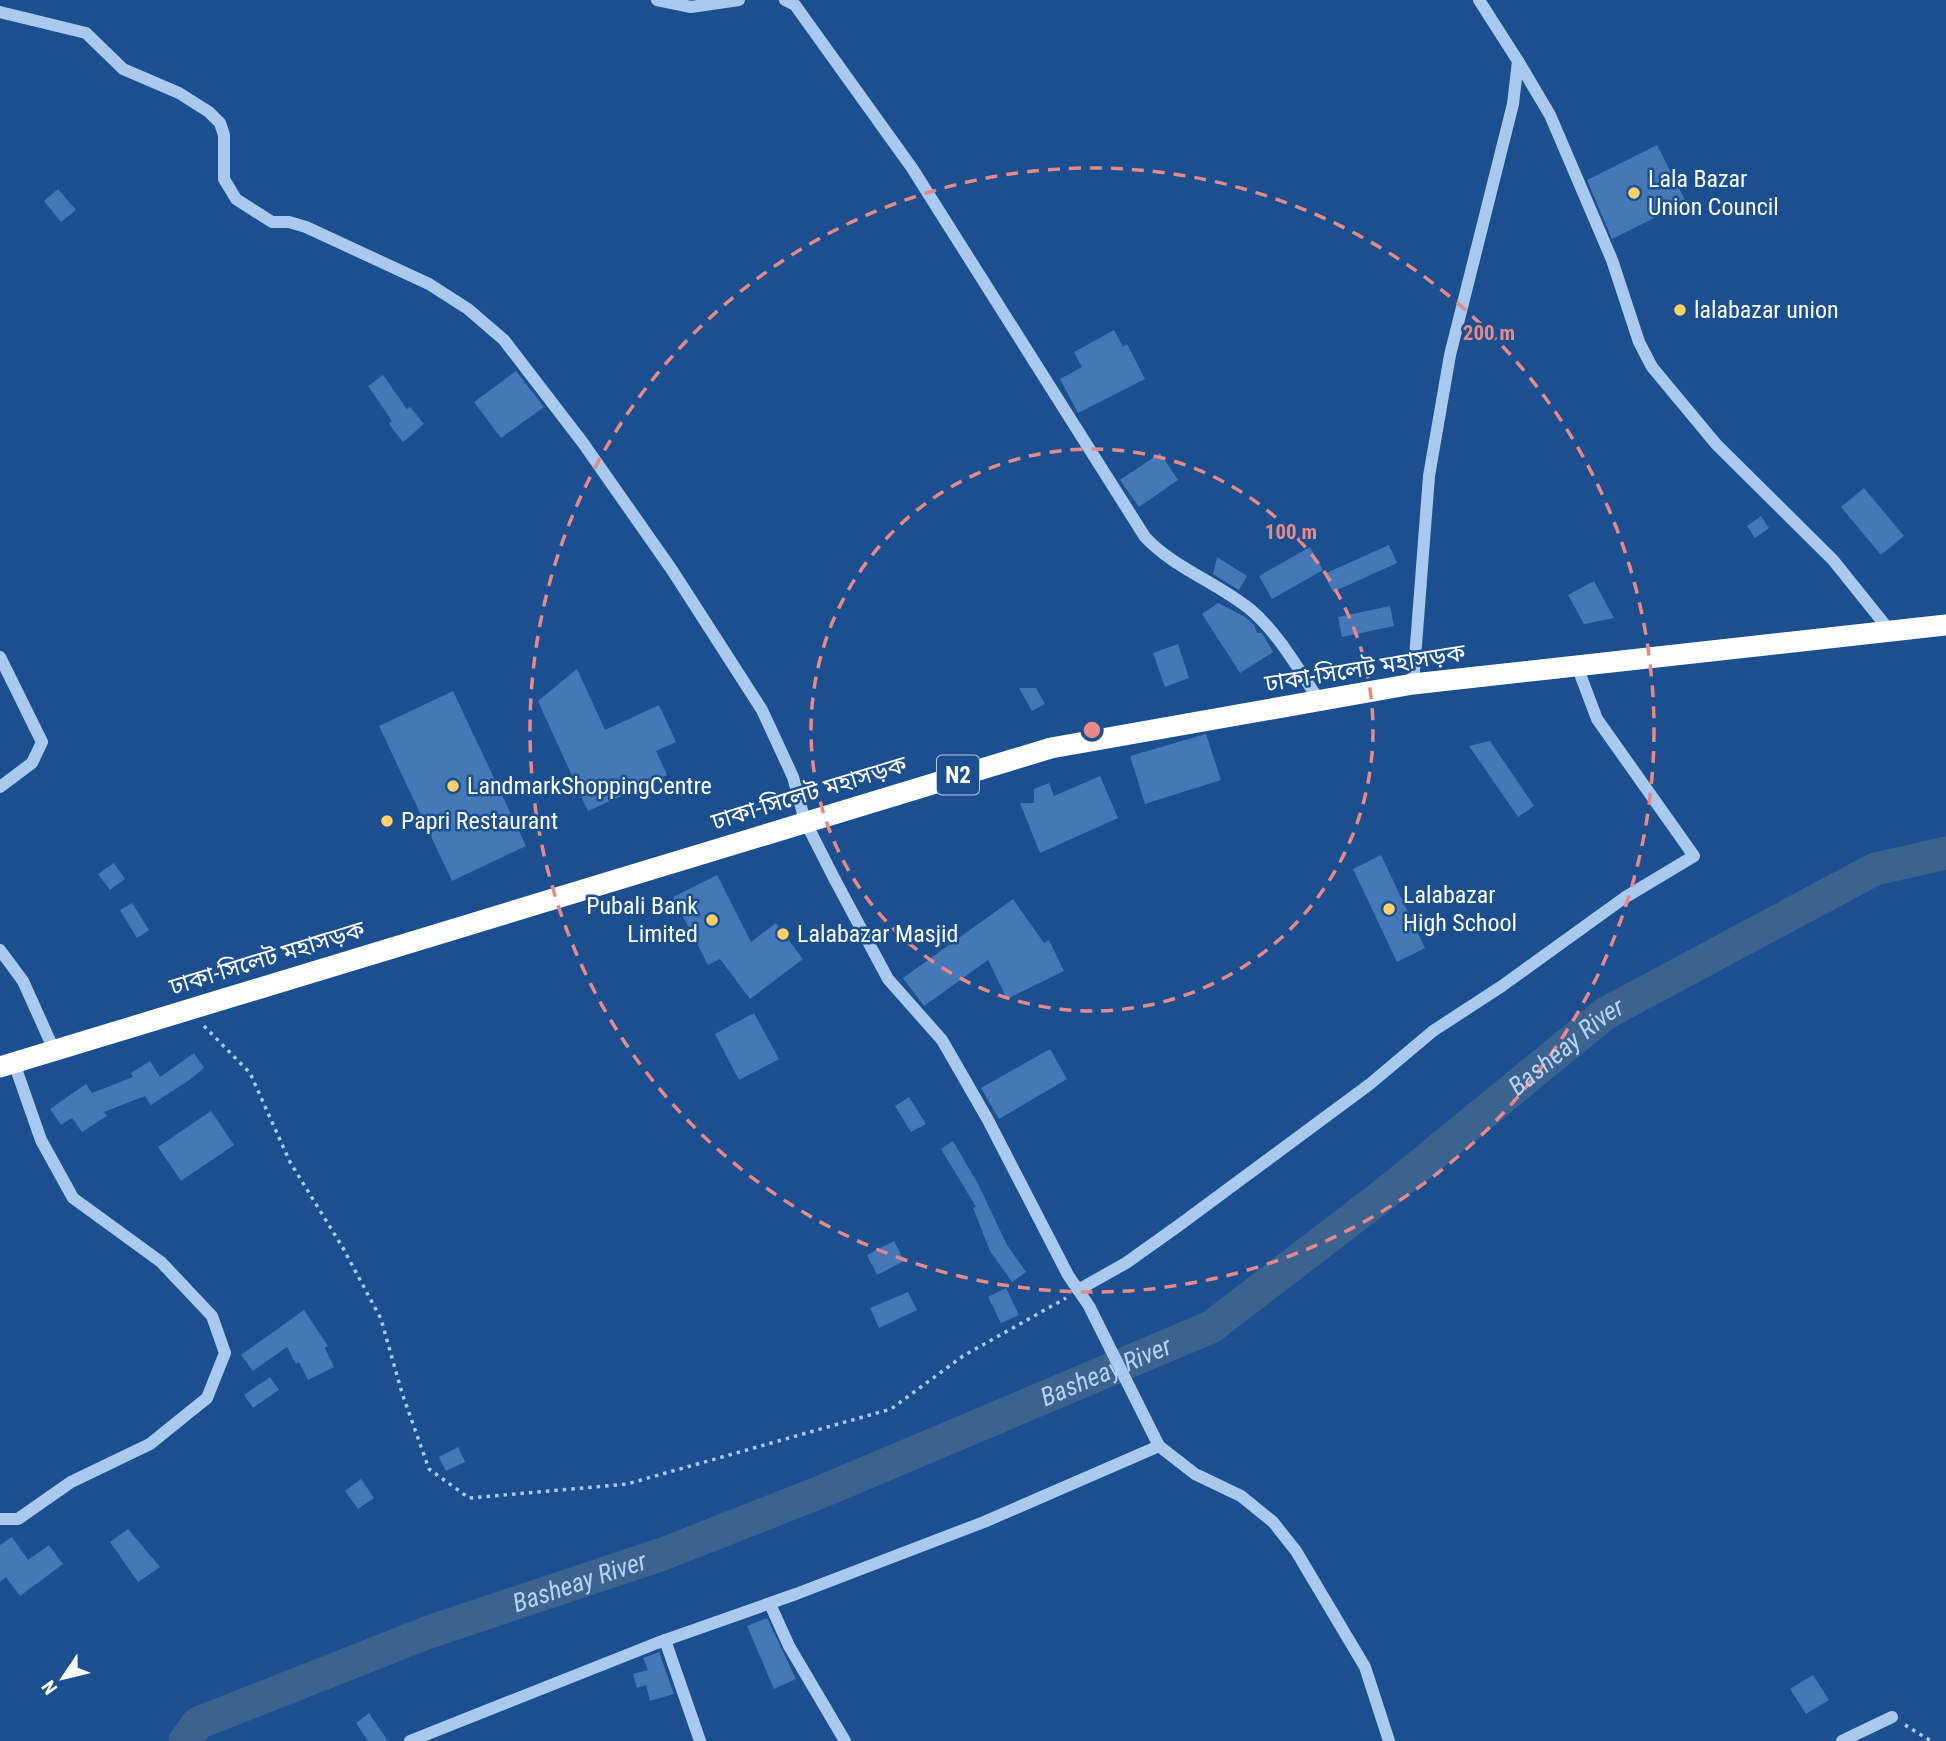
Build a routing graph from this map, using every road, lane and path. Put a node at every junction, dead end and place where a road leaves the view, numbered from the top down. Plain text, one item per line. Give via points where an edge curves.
1 (657, 0) edge
2 (739, 0) edge
3 (785, 0) edge
4 (1479, 0) edge
5 (0, 12) edge
6 (1518, 61) junction
7 (1946, 625) edge
8 (1890, 631) junction
9 (0, 657) edge
10 (1577, 666) junction
11 (1413, 684) junction
12 (1318, 700) junction
13 (0, 788) edge
14 (806, 821) junction
15 (0, 950) edge
16 (188, 1009) junction
17 (54, 1050) junction
18 (7, 1065) edge
19 (1078, 1290) junction
20 (1159, 1446) junction
21 (0, 1519) edge
22 (770, 1604) junction
23 (665, 1640) junction
24 (1892, 1717) joint
25 (410, 1741) edge
26 (700, 1741) edge
27 (845, 1741) edge
28 (1389, 1741) edge
29 (1842, 1741) edge
30 (1931, 1741) edge

1 - 2 street via 691,8
3 - 12 street via 795,5 912,168 1145,537 1163,556 1252,611 1282,645
4 - 6 street
5 - 14 street via 86,33 123,69 179,93 209,112 224,135 224,179 236,199 272,222 306,227 429,284 504,340 639,521 762,710 793,777
6 - 8 street via 1550,115 1652,368 1716,444 1833,560
6 - 11 street via 1513,104 1450,355 1429,476
7 - 8 highway, ঢাকা-সিলেট মহাসড়ক / N2
8 - 10 highway, ঢাকা-সিলেট মহাসড়ক / N2
9 - 13 street via 43,742 32,762
10 - 11 highway, ঢাকা-সিলেট মহাসড়ক / N2
10 - 19 street via 1597,719 1695,856 1624,898 1433,1031 1370,1084 1178,1227
11 - 12 highway, ঢাকা-সিলেট মহাসড়ক / N2
12 - 14 highway, ঢাকা-সিলেট মহাসড়ক / N2 via 1051,748
14 - 16 highway, ঢাকা-সিলেট মহাসড়ক / N2
14 - 19 street via 888,979 942,1040
15 - 17 street via 23,981
16 - 17 highway, ঢাকা-সিলেট মহাসড়ক / N2
16 - 19 path via 250,1073 290,1162 382,1319 429,1469 469,1498 627,1484 891,1409 963,1356
17 - 18 highway, ঢাকা-সিলেট মহাসড়ক / N2
18 - 21 street via 73,1198 161,1262 212,1316 225,1353 207,1398 150,1444 71,1482 18,1519
19 - 20 street
20 - 22 street via 984,1522
20 - 28 street via 1195,1474 1241,1496 1273,1522 1296,1551 1365,1667
22 - 23 street
22 - 27 street via 789,1646
23 - 25 street
23 - 26 street
24 - 29 street
24 - 30 path

